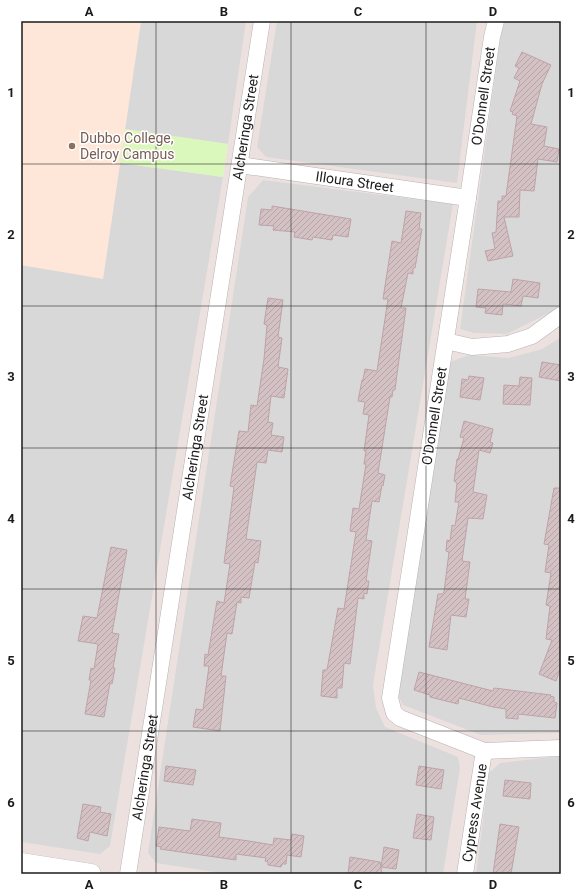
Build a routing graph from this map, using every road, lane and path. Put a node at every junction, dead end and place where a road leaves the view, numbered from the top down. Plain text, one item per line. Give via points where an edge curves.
1 (262, 21) edge
2 (496, 21) edge
3 (240, 164) junction
4 (468, 198) junction
5 (561, 315) edge
6 (446, 341) junction
7 (561, 748) edge
8 (484, 751) junction
9 (21, 863) edge
10 (91, 874) edge
11 (128, 874) edge
12 (465, 874) edge

1 - 3 street, Alcheringa Street
2 - 4 street, O'Donnell Street
3 - 4 street, Illoura Street
3 - 11 street, Alcheringa Street
4 - 6 street, O'Donnell Street
5 - 6 street via 532,336 508,344 472,347
6 - 8 street, O'Donnell Street via 390,698 394,713 400,718
7 - 8 street
8 - 12 street, Cypress Avenue
9 - 10 street

